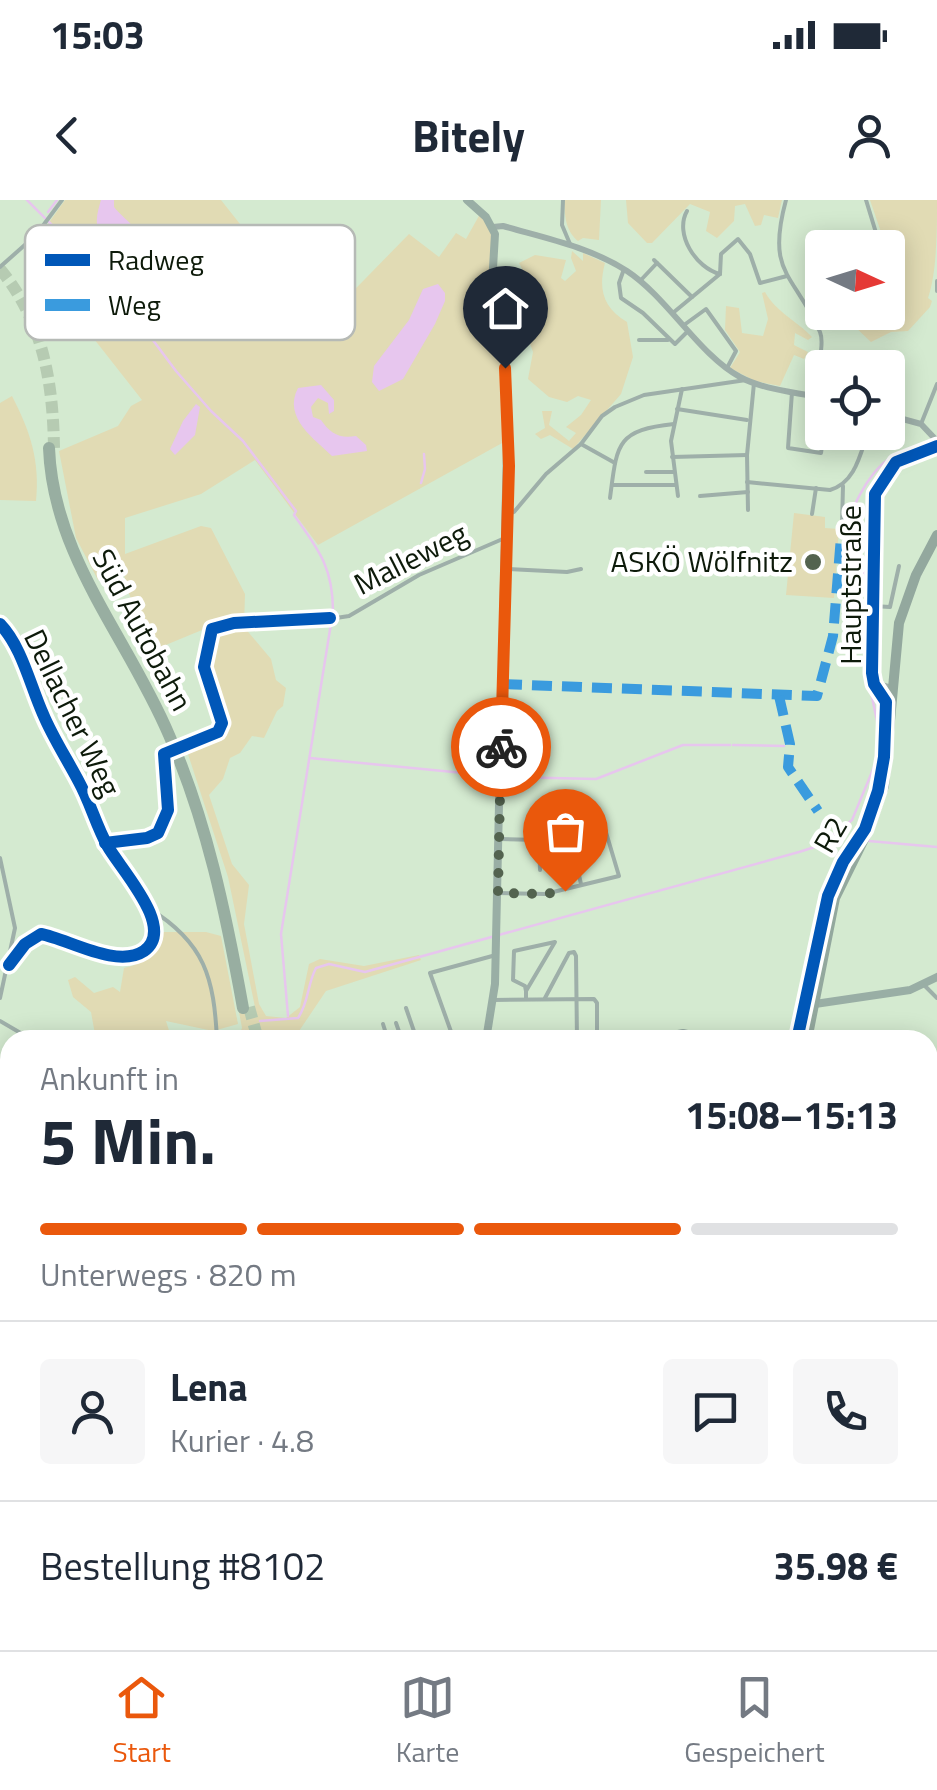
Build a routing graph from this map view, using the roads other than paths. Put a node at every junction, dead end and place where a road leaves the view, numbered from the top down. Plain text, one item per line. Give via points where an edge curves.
1 (62, 200) edge
2 (467, 200) edge
3 (563, 200) edge
4 (786, 200) edge
5 (866, 200) edge
6 (687, 211) dead end
7 (44, 225) edge
8 (493, 227) junction
9 (875, 230) edge
10 (25, 243) edge
11 (570, 246) junction
12 (0, 267) edge
13 (624, 269) junction
14 (720, 274) junction
15 (787, 276) junction
16 (640, 281) junction
17 (937, 281) edge
18 (937, 291) edge
19 (692, 297) junction
20 (672, 313) junction
21 (686, 328) junction
22 (639, 340) dead end
23 (668, 340) junction
24 (821, 350) edge
25 (727, 368) junction
26 (750, 381) junction
27 (937, 384) edge
28 (682, 389) junction
29 (792, 391) junction
30 (805, 394) edge
31 (927, 405) junction
32 (936, 408) edge
33 (677, 410) junction
34 (749, 420) junction
35 (905, 420) edge
36 (674, 424) junction
37 (921, 424) junction
38 (581, 444) junction
39 (936, 444) edge
40 (52, 448) tunnel mouth
41 (821, 450) edge
42 (861, 450) edge
43 (746, 456) junction
44 (672, 457) junction
45 (615, 463) junction
46 (646, 472) dead end
47 (674, 472) junction
48 (748, 482) junction
49 (612, 485) junction
50 (676, 485) junction
51 (843, 486) junction
52 (816, 488) junction
53 (748, 492) junction
54 (678, 496) dead end
55 (700, 496) dead end
56 (610, 498) dead end
57 (748, 510) dead end
58 (812, 514) dead end
59 (506, 515) junction
60 (842, 524) dead end
61 (937, 535) edge
62 (505, 538) junction
63 (899, 566) dead end
64 (505, 569) junction
65 (581, 569) dead end
66 (873, 606) junction
67 (0, 624) edge
68 (892, 688) junction
69 (570, 835) junction
70 (499, 839) junction
71 (539, 840) junction
72 (105, 843) junction
73 (0, 858) edge
74 (540, 870) dead end
75 (581, 886) junction
76 (498, 893) junction
77 (150, 909) junction
78 (496, 955) junction
79 (9, 965) junction
80 (937, 977) edge
81 (924, 985) junction
82 (526, 991) junction
83 (0, 998) edge
84 (546, 998) junction
85 (576, 998) junction
86 (937, 998) edge
87 (526, 999) junction
88 (494, 1000) junction
89 (815, 1004) junction
90 (246, 1007) tunnel mouth
91 (406, 1008) dead end
92 (396, 1023) dead end
93 (383, 1024) dead end
94 (216, 1030) edge
95 (385, 1030) edge
96 (398, 1030) edge
97 (414, 1030) edge
98 (450, 1030) edge
99 (488, 1030) edge
100 (575, 1030) edge
101 (597, 1030) edge
102 (809, 1030) edge

1 - 7 street
2 - 8 main road
3 - 11 street
4 - 15 street via 777,236
5 - 9 street
6 - 14 street via 686,244
8 - 11 street
8 - 59 main road via 508,402
10 - 12 street
11 - 13 street
13 - 16 street
13 - 23 street via 621,298
14 - 15 street via 723,251 738,240 760,283
14 - 19 street
15 - 24 street via 822,336
16 - 19 street via 656,262
16 - 20 street
17 - 18 street
19 - 20 street
20 - 21 street
21 - 23 street via 679,342
21 - 25 street
21 - 25 street via 706,309 736,351
22 - 23 street
25 - 26 street
26 - 28 street
26 - 29 street
26 - 34 street
27 - 31 street
28 - 33 street
28 - 38 street via 622,403
29 - 30 street
29 - 41 street via 788,448
31 - 32 street
31 - 37 street
33 - 34 street
33 - 36 street
34 - 43 street
35 - 37 street
36 - 44 street
36 - 45 street via 634,432
37 - 39 street
38 - 45 street
38 - 59 street
39 - 66 street, Hauptstraße via 898,460 878,486
40 - 90 highway, Süd Autobahn via 69,533 154,690 194,784 222,875
42 - 51 street
43 - 44 street
43 - 48 street
44 - 47 street
45 - 49 street
46 - 47 street
47 - 50 street
48 - 52 street
48 - 53 street
49 - 50 street
49 - 56 street
50 - 54 street
51 - 52 street
51 - 60 street
52 - 58 street
53 - 55 street
53 - 57 street
59 - 62 main road
61 - 68 main road via 904,607
62 - 64 main road
62 - 72 street, Malleweg, bridge via 348,616 212,630 204,668 222,723 218,732 164,754 168,800 164,824 152,836
63 - 66 street via 890,606
64 - 65 street
64 - 70 main road
66 - 68 street, Hauptstraße via 875,678
67 - 72 street, Dellacher Weg
68 - 89 main road via 884,786 835,898
69 - 71 street
69 - 75 street
69 - 75 street via 605,829 618,876
70 - 71 street
70 - 76 main road
71 - 74 street
72 - 77 street, Dellacher Weg
73 - 79 street via 15,928
75 - 76 street
76 - 78 main road
77 - 79 street via 155,932 142,952 85,951 40,934
77 - 94 street, Dellacher Weg via 194,944 214,993
78 - 88 main road
78 - 98 street via 430,973
79 - 83 street
80 - 81 main road
81 - 86 street
81 - 89 main road
82 - 82 street via 555,946 555,942 514,951 513,980
82 - 87 street
84 - 85 street
84 - 85 street via 574,952
84 - 87 street
85 - 100 street
85 - 101 street via 596,1001
87 - 88 street
88 - 99 main road
89 - 102 main road
91 - 97 street
92 - 96 street
93 - 95 street

